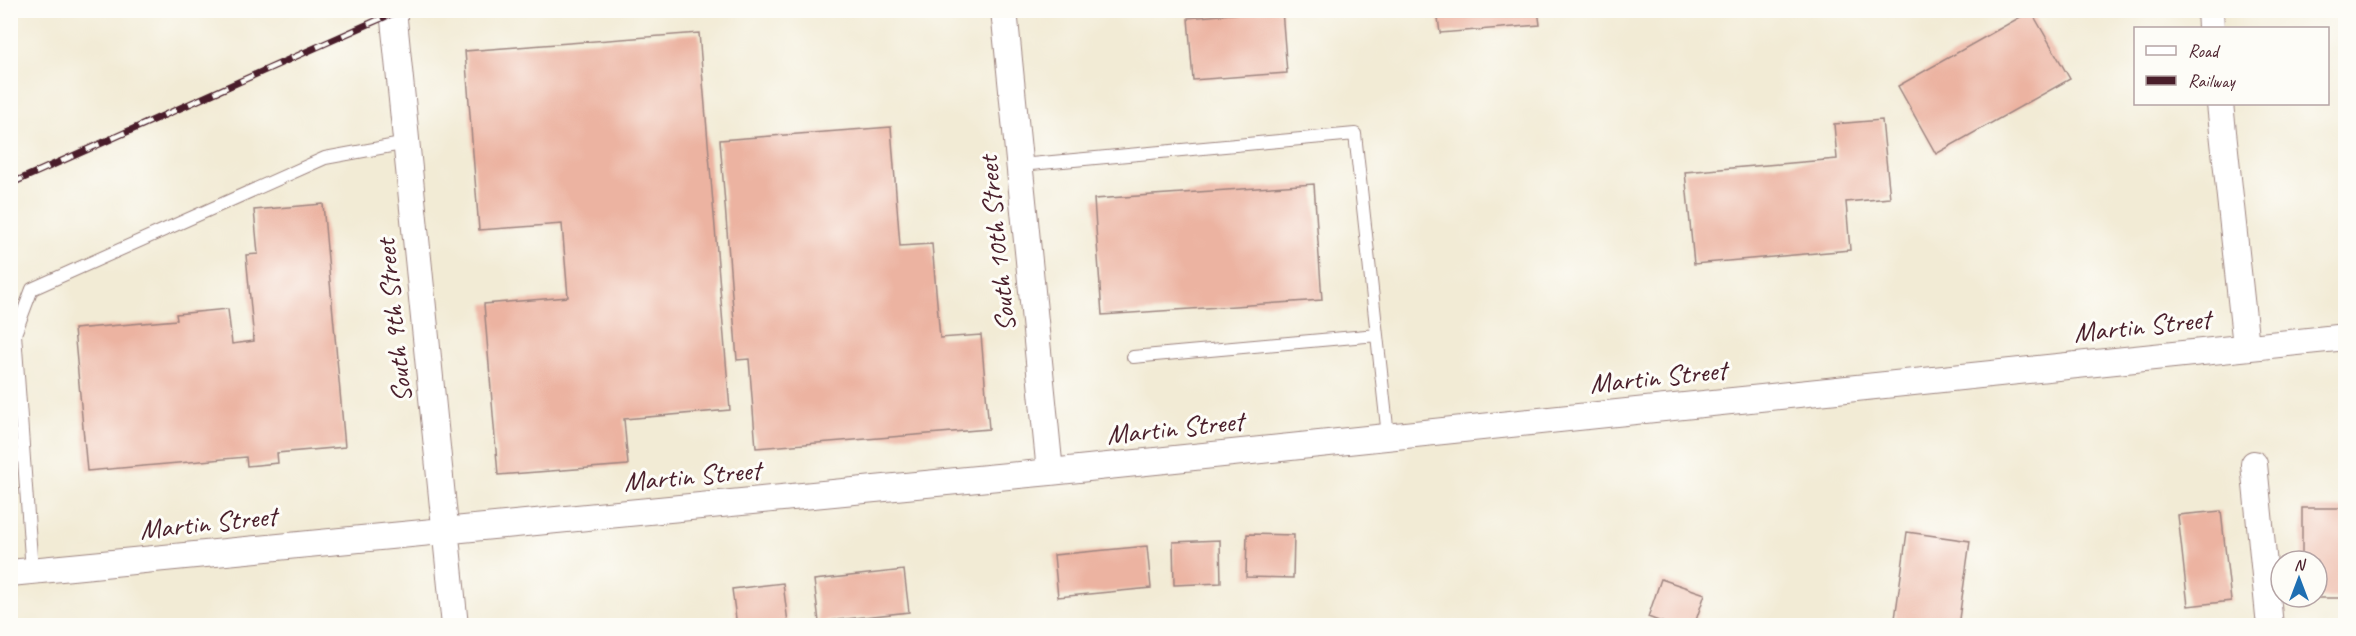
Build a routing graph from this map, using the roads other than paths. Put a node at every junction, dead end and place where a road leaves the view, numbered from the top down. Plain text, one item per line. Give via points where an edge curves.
1 (393, 10) edge
2 (1004, 10) edge
3 (2210, 10) edge
4 (2211, 27) edge
5 (2220, 105) edge
6 (407, 143) junction
7 (1020, 165) junction
8 (1377, 335) junction
9 (2346, 338) edge
10 (2246, 346) junction
11 (1133, 357) dead end
12 (1388, 436) junction
13 (2254, 464) dead end
14 (1050, 472) junction
15 (445, 530) junction
16 (21, 572) edge
17 (454, 626) edge
18 (2270, 626) edge

1 - 6 street, South 9th Street
2 - 7 street, South 10th Street
3 - 4 street
5 - 10 street
6 - 15 street, South 9th Street
6 - 16 lane via 325,158 32,289 15,334
7 - 8 lane via 1355,134
7 - 14 street, South 10th Street
8 - 11 lane
8 - 12 lane
9 - 10 street, Martin Street
10 - 12 street, Martin Street
12 - 14 street, Martin Street
13 - 18 street
14 - 15 street, Martin Street
15 - 16 street, Martin Street
15 - 17 street, South 9th Street

